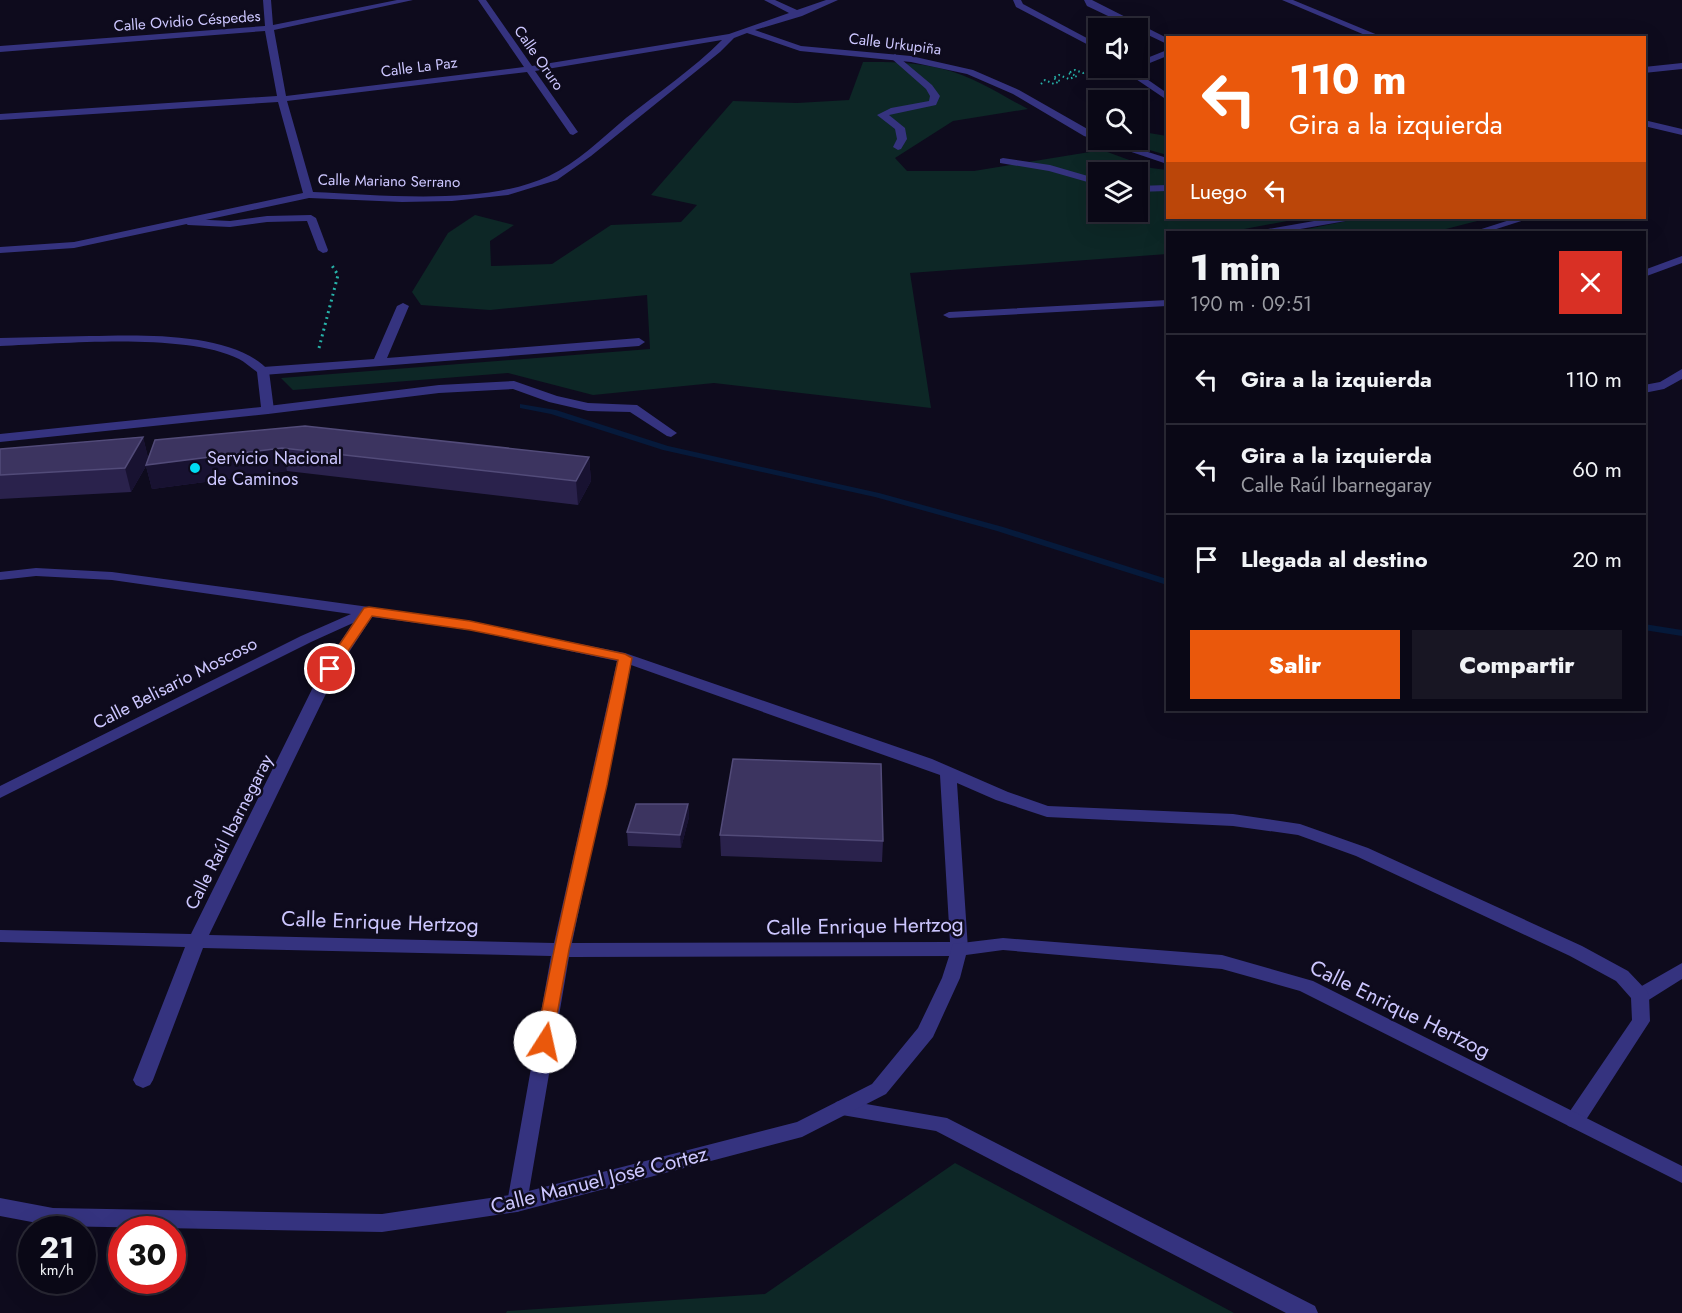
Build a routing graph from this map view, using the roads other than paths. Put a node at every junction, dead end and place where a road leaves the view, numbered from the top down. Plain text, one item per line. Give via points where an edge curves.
1 (267, 0) edge
2 (409, 0) edge
3 (482, 0) edge
4 (768, 0) edge
5 (834, 0) edge
6 (1017, 0) edge
7 (1088, 0) edge
8 (1286, 0) edge
9 (799, 14) junction
10 (269, 28) junction
11 (746, 30) junction
12 (731, 36) junction
13 (1377, 36) edge
14 (1166, 41) edge
15 (1088, 42) edge
16 (0, 49) edge
17 (1166, 53) edge
18 (895, 57) junction
19 (1148, 61) edge
20 (1682, 66) edge
21 (529, 69) junction
22 (1646, 70) edge
23 (1140, 78) edge
24 (1166, 96) edge
25 (281, 99) junction
26 (0, 117) edge
27 (1646, 123) edge
28 (573, 132) dead end
29 (1682, 132) edge
30 (1088, 134) edge
31 (898, 147) dead end
32 (1134, 150) edge
33 (1004, 161) dead end
34 (1166, 161) edge
35 (1088, 179) edge
36 (1166, 188) edge
37 (1148, 189) edge
38 (309, 195) junction
39 (1340, 219) edge
40 (1522, 219) edge
41 (188, 222) junction
42 (1274, 231) edge
43 (1480, 231) edge
44 (0, 250) edge
45 (323, 250) road end
46 (1682, 259) edge
47 (1646, 273) edge
48 (1166, 303) edge
49 (403, 306) dead end
50 (949, 315) dead end
51 (0, 342) edge
52 (639, 342) dead end
53 (379, 362) junction
54 (263, 371) junction
55 (1682, 373) edge
56 (1646, 389) edge
57 (267, 410) junction
58 (671, 433) dead end
59 (0, 438) edge
60 (36, 572) junction
61 (0, 576) edge
62 (0, 588) edge
63 (369, 611) junction
64 (625, 658) junction
65 (948, 772) junction
66 (0, 793) edge
67 (0, 936) edge
68 (197, 940) junction
69 (959, 949) junction
70 (561, 950) junction
71 (1682, 970) edge
72 (1640, 996) junction
73 (143, 1080) dead end
74 (843, 1108) junction
75 (1575, 1120) junction
76 (1682, 1175) edge
77 (518, 1203) junction
78 (0, 1207) edge
79 (1307, 1313) edge

1 - 10 street
2 - 10 street, Calle Ovidio Céspedes
3 - 21 street, Calle Oruro
4 - 9 street
5 - 9 street, Calle La Paz
6 - 15 street via 1019,5
7 - 14 street
8 - 13 street
9 - 11 street, Calle La Paz
10 - 16 street, Calle Ovidio Céspedes
10 - 25 street
11 - 12 street, Calle La Paz
11 - 18 street, Calle Urkupiña via 819,51
12 - 21 street, Calle La Paz
12 - 38 street, Calle Mariano Serrano via 588,154 553,178 504,193 452,198
17 - 19 street
18 - 30 street, Calle Urkupiña via 955,68 1016,92
18 - 31 street via 936,96 926,106 891,109 882,115 900,128 903,138
20 - 22 street
21 - 25 street, Calle La Paz
21 - 28 street, Calle Oruro
23 - 24 street
25 - 26 street, Calle La Paz
25 - 38 street
27 - 29 street
32 - 34 street, Calle Urkupiña
33 - 35 street
36 - 37 street
38 - 41 street, Calle Mariano Serrano
39 - 42 street
40 - 43 street
41 - 44 street, Calle Mariano Serrano via 74,245
41 - 45 street via 230,224 311,218
46 - 47 street
48 - 50 street
49 - 53 street
51 - 54 street via 192,343 242,356
52 - 53 street
53 - 54 street
54 - 57 street
55 - 56 street via 1670,383
57 - 58 street via 439,389 514,385 588,407 633,408
57 - 59 street
60 - 61 street
60 - 62 street
60 - 63 street via 112,576
63 - 64 street via 470,626
63 - 66 street, Calle Belisario Moscoso
63 - 68 street, Calle Raúl Ibarnegaray via 330,669
64 - 65 street
64 - 70 street
65 - 69 street, Calle Manuel José Cortez
65 - 72 street via 1002,796 1047,810 1233,820 1300,830 1362,852 1576,951 1622,976
67 - 68 street, Calle Enrique Hertzog
68 - 70 street, Calle Enrique Hertzog
68 - 73 street, Calle Raúl Ibarnegaray
69 - 70 street, Calle Enrique Hertzog
69 - 74 street, Calle Manuel José Cortez via 951,978 926,1032 879,1089
69 - 75 street, Calle Enrique Hertzog via 1003,944 1222,962 1306,986
70 - 77 street
71 - 72 street
72 - 75 street via 1641,1021
74 - 77 street, Calle Manuel José Cortez via 802,1129
74 - 79 street via 940,1124
75 - 76 street, Calle Enrique Hertzog
77 - 78 street, Calle Manuel José Cortez via 382,1223 53,1217

